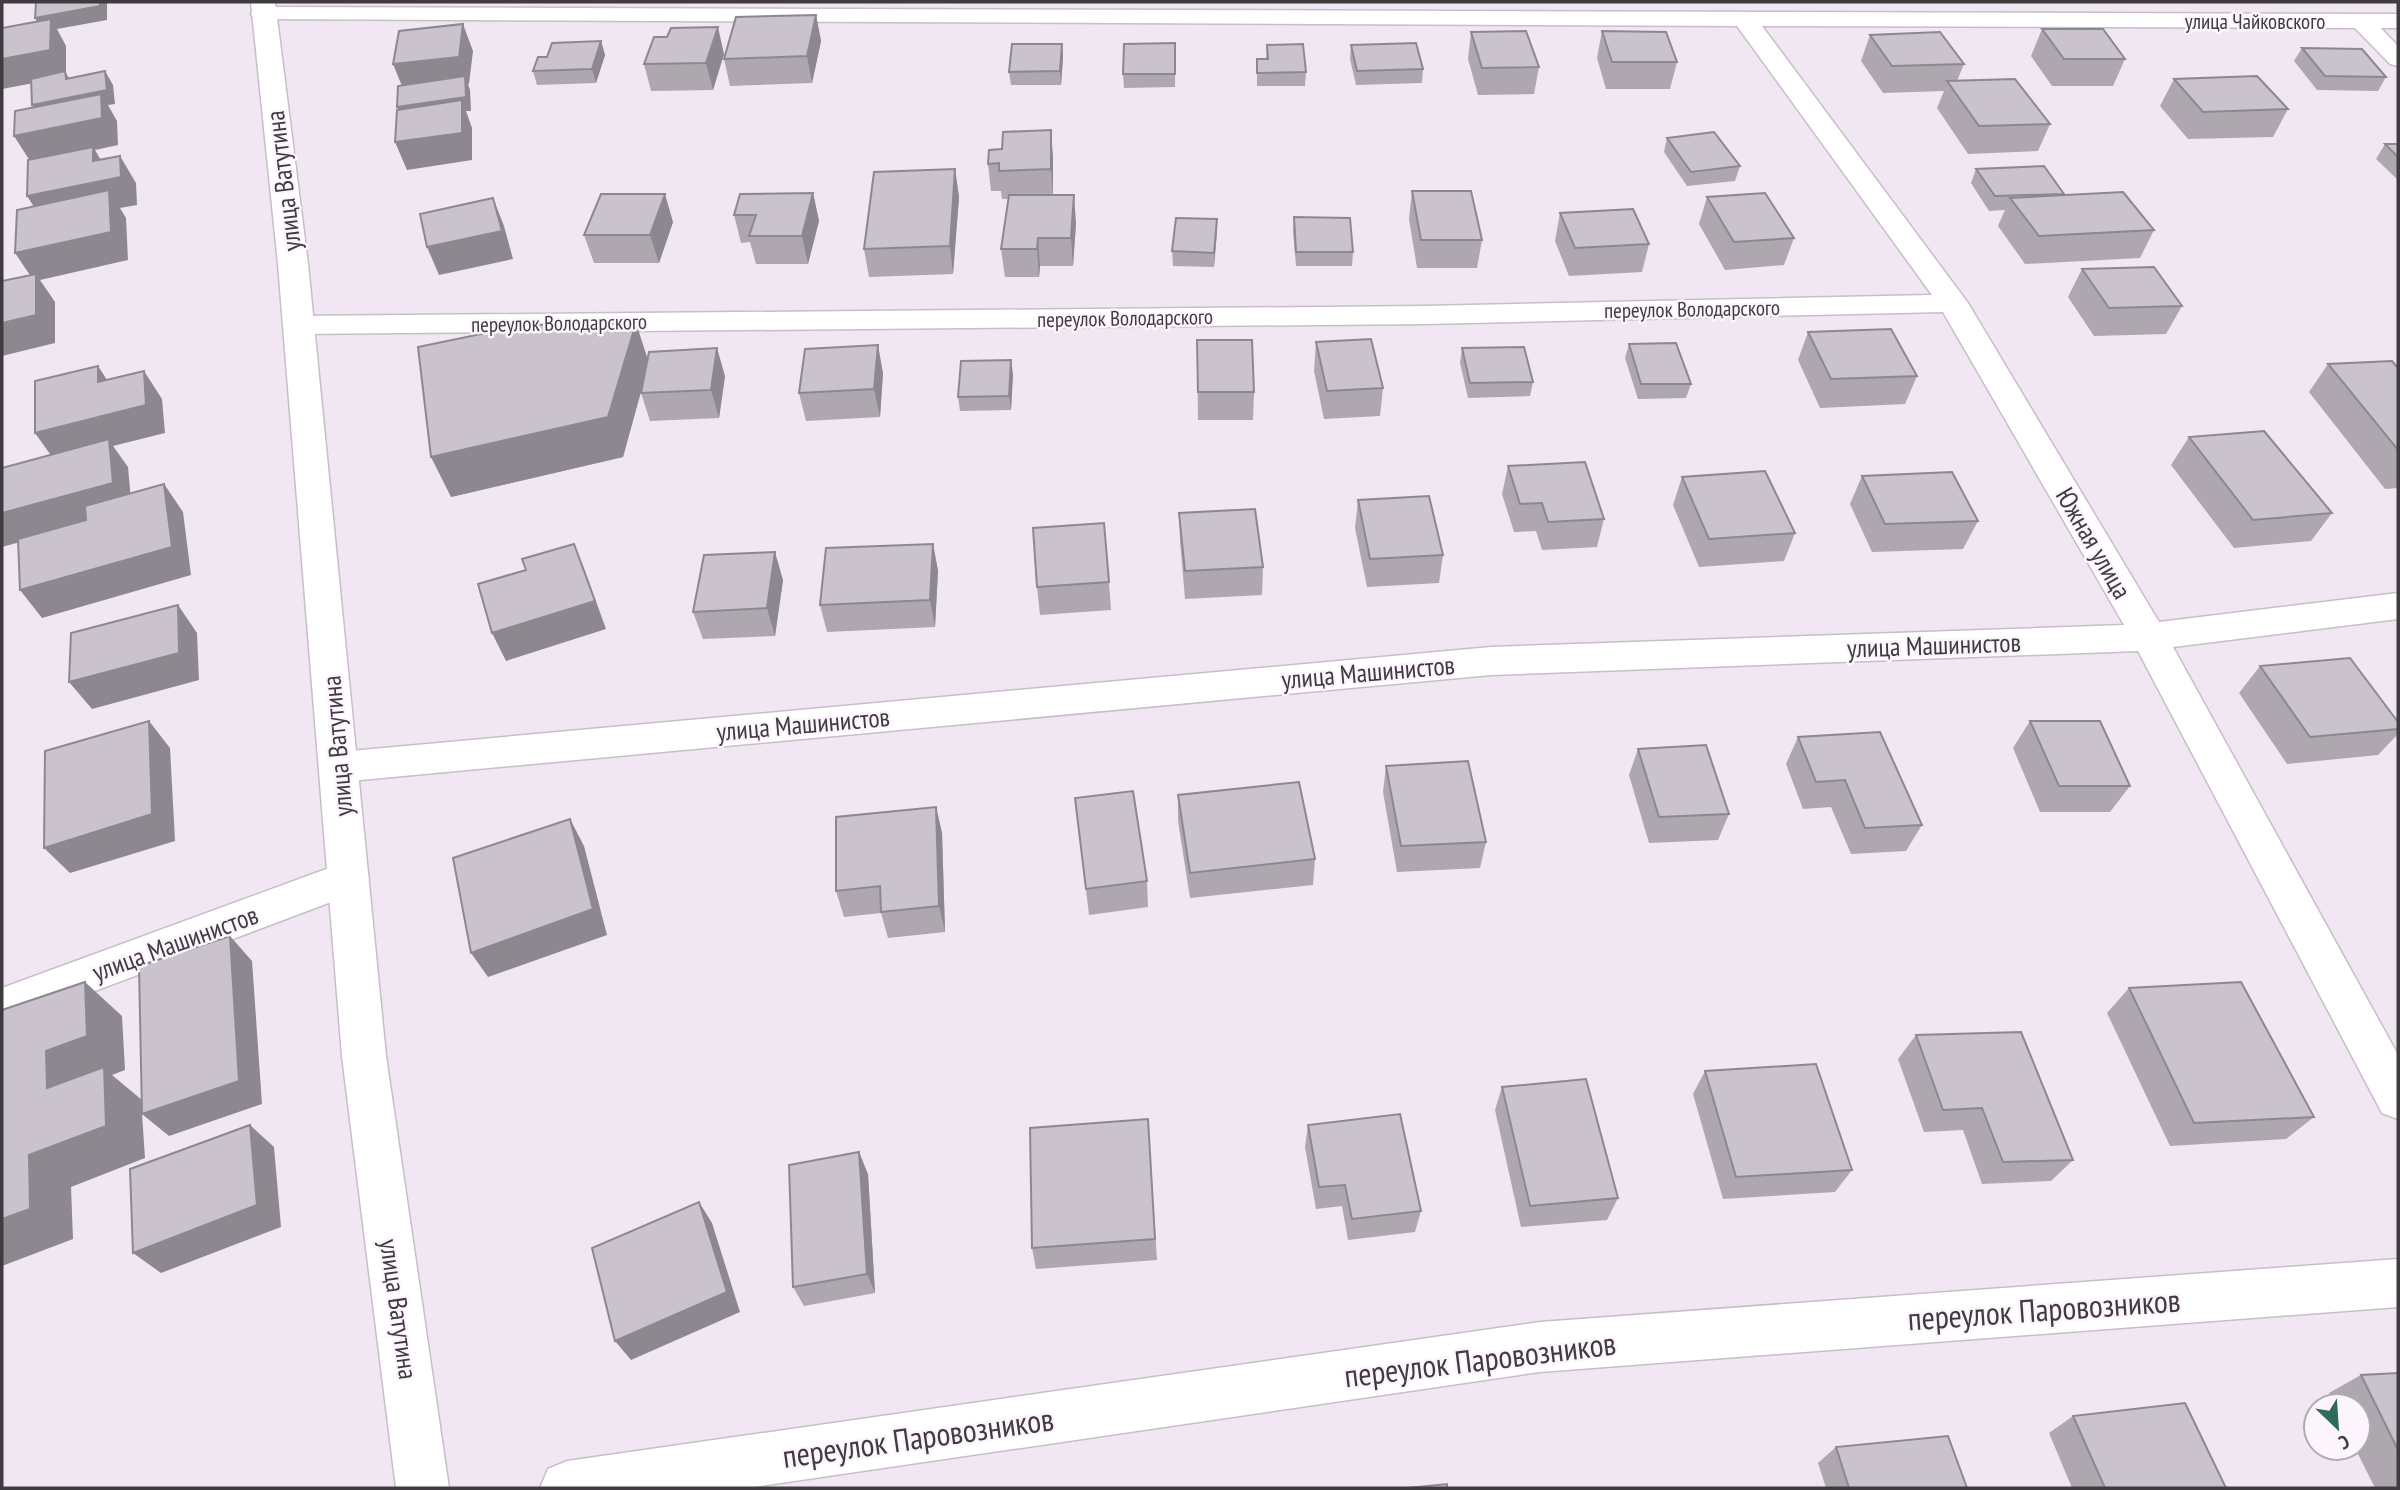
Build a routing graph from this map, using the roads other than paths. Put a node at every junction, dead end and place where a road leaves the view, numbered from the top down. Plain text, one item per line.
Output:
1 (263, 8) edge
2 (1743, 18) junction
3 (2361, 21) junction
4 (2398, 21) edge
5 (2398, 58) edge
6 (1953, 303) junction
7 (298, 325) junction
8 (2398, 606) edge
9 (2150, 638) junction
10 (339, 767) junction
11 (348, 878) junction
12 (2, 1007) edge
13 (2398, 1098) edge
14 (2398, 1283) edge
15 (423, 1488) edge
16 (567, 1488) edge

1 - 2 street, улица Чайковского
1 - 7 street, улица Ватутина
2 - 3 street, улица Чайковского
2 - 6 street, Южная улица
3 - 4 street, улица Чайковского
3 - 5 lane
6 - 7 street, переулок Володарского
6 - 9 street, Южная улица
7 - 10 street, улица Ватутина
8 - 9 street, улица Машинистов
9 - 10 street, улица Машинистов
9 - 13 street, Южная улица
10 - 11 street, улица Ватутина
11 - 12 street, улица Машинистов
11 - 15 street, улица Ватутина
14 - 16 street, переулок Паровозников

